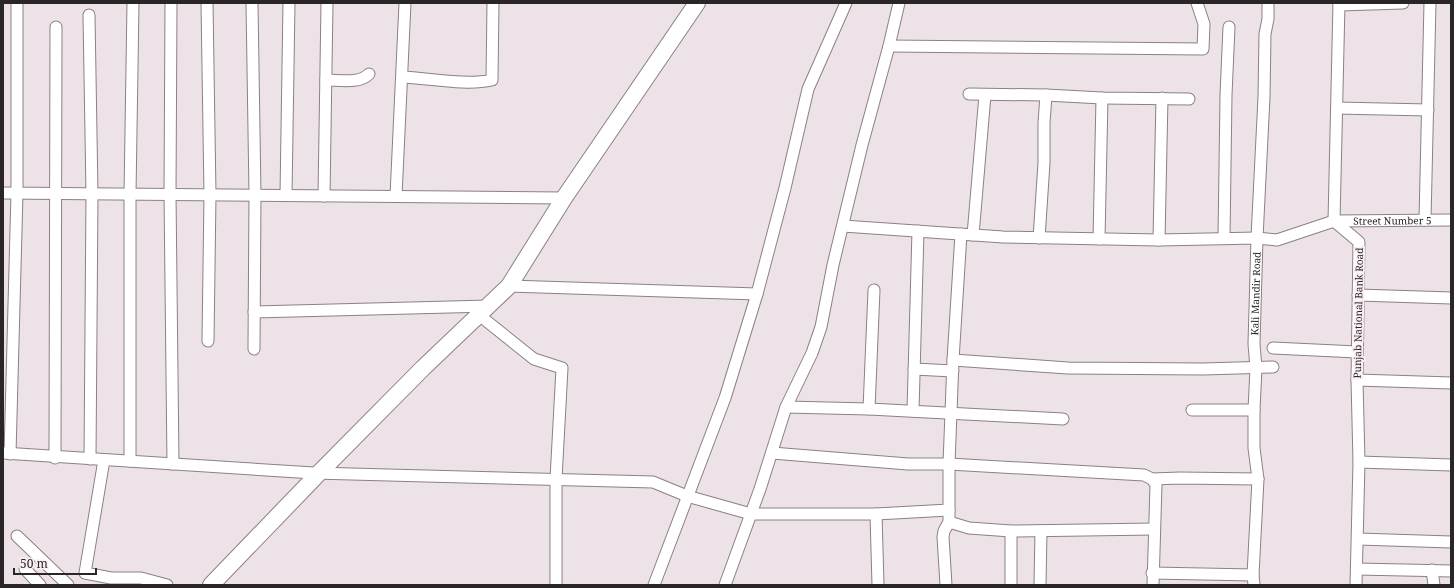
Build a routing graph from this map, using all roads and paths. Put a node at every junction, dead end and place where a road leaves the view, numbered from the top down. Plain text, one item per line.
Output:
1 (17, 3) edge
2 (133, 3) edge
3 (171, 3) edge
4 (207, 3) edge
5 (252, 3) edge
6 (289, 3) edge
7 (327, 3) edge
8 (405, 3) edge
9 (493, 3) edge
10 (697, 3) edge
11 (846, 3) edge
12 (899, 3) edge
13 (1197, 3) edge
14 (1268, 3) edge
15 (1403, 3) edge
16 (1430, 3) edge
17 (1339, 4) edge
18 (89, 15) dead end
19 (56, 27) dead end
20 (1229, 27) dead end
21 (889, 46) junction
22 (369, 74) dead end
23 (402, 77) junction
24 (326, 80) junction
25 (969, 94) dead end
26 (985, 94) junction
27 (1046, 94) junction
28 (1102, 98) junction
29 (1162, 98) junction
30 (1189, 98) dead end
31 (1337, 108) junction
32 (1428, 110) junction
33 (3, 193) edge
34 (17, 193) junction
35 (55, 193) junction
36 (92, 194) junction
37 (130, 194) junction
38 (170, 194) junction
39 (210, 195) junction
40 (255, 195) junction
41 (286, 195) junction
42 (324, 196) junction
43 (396, 196) junction
44 (564, 198) junction
45 (1425, 220) junction
46 (1451, 220) edge
47 (1334, 221) junction
48 (843, 226) junction
49 (918, 231) junction
50 (961, 234) junction
51 (973, 235) junction
52 (1039, 238) junction
53 (1224, 238) junction
54 (1256, 238) junction
55 (1099, 239) junction
56 (1159, 240) junction
57 (509, 286) junction
58 (874, 290) dead end
59 (758, 294) junction
60 (1358, 296) junction
61 (1451, 298) edge
62 (484, 311) junction
63 (254, 312) junction
64 (208, 341) dead end
65 (1273, 348) dead end
66 (254, 349) dead end
67 (1357, 352) junction
68 (953, 366) junction
69 (1273, 367) dead end
70 (1256, 368) junction
71 (914, 369) junction
72 (1357, 380) junction
73 (1451, 383) edge
74 (786, 407) junction
75 (869, 409) junction
76 (1192, 410) dead end
77 (1254, 410) junction
78 (913, 411) junction
79 (951, 414) junction
80 (1063, 419) dead end
81 (772, 453) junction
82 (7, 454) edge
83 (55, 458) junction
84 (90, 459) junction
85 (104, 460) junction
86 (130, 461) junction
87 (1359, 462) junction
88 (173, 464) junction
89 (948, 464) junction
90 (1451, 465) edge
91 (319, 473) junction
92 (1152, 479) junction
93 (556, 480) junction
94 (1258, 480) junction
95 (687, 496) junction
96 (948, 510) junction
97 (751, 514) junction
98 (876, 514) junction
99 (949, 522) junction
100 (1154, 529) junction
101 (1011, 531) junction
102 (1041, 531) junction
103 (17, 536) dead end
104 (1358, 539) junction
105 (1451, 542) edge
106 (25, 569) dead end
107 (1357, 569) junction
108 (1432, 570) junction
109 (1451, 571) edge
110 (1152, 573) junction
111 (1254, 580) edge
112 (40, 585) edge
113 (68, 585) edge
114 (167, 585) edge
115 (211, 585) edge
116 (556, 585) edge
117 (654, 585) edge
118 (725, 585) edge
119 (878, 585) edge
120 (946, 585) edge
121 (1011, 585) edge
122 (1040, 585) edge
123 (1153, 585) edge
124 (1356, 585) edge
125 (1434, 585) edge

1 - 34 street
2 - 37 street
3 - 38 street
4 - 39 street
5 - 40 street
6 - 41 street
7 - 24 street
8 - 23 street
9 - 23 street
10 - 44 street
11 - 59 street
12 - 21 street
13 - 21 street
14 - 54 street, Kali Mandir Road
15 - 17 street
16 - 32 street
17 - 31 street
18 - 36 street
19 - 35 street
20 - 53 street
21 - 48 street
22 - 24 street
23 - 43 street
24 - 42 street
25 - 26 street
26 - 27 street
26 - 51 street
27 - 28 street
27 - 52 street
28 - 29 street
28 - 55 street
29 - 30 street
29 - 56 street
31 - 32 street
31 - 47 street
32 - 45 street
33 - 34 street
34 - 35 street
34 - 82 street
35 - 36 street
35 - 83 street
36 - 37 street
36 - 84 street
37 - 38 street
37 - 86 street
38 - 39 street
38 - 88 street
39 - 40 street
39 - 64 street
40 - 41 street
40 - 63 street
41 - 42 street
42 - 43 street
43 - 44 street
44 - 57 street
45 - 46 street, Street Number 5
45 - 47 street, Street Number 5
47 - 54 street, Street Number 5
47 - 60 street, Punjab National Bank Road
48 - 49 street, Street Number 5
48 - 74 street
49 - 50 street, Street Number 5
49 - 71 street
50 - 51 street, Street Number 5
50 - 68 street
51 - 52 street, Street Number 5
52 - 55 street, Street Number 5
53 - 54 street, Street Number 5
53 - 56 street, Street Number 5
54 - 70 street, Kali Mandir Road
55 - 56 street, Street Number 5
57 - 59 street
57 - 62 street
58 - 75 street
59 - 95 street
60 - 61 street
60 - 67 street, Punjab National Bank Road
62 - 63 street
62 - 91 street
62 - 93 street
63 - 66 street
65 - 67 street
67 - 72 street, Punjab National Bank Road
68 - 70 street
68 - 71 street
68 - 79 street
69 - 70 street
70 - 77 street, Kali Mandir Road
71 - 78 street
72 - 73 street
72 - 87 street, Punjab National Bank Road
74 - 75 street
74 - 81 street
75 - 78 street
76 - 77 street
77 - 94 street, Kali Mandir Road
78 - 79 street
79 - 80 street
79 - 89 street
81 - 89 street
81 - 97 street
82 - 83 street
83 - 84 street
84 - 85 street
85 - 86 street
85 - 114 street
86 - 88 street
87 - 90 street
87 - 104 street, Punjab National Bank Road
88 - 91 street
89 - 92 street
89 - 96 street
91 - 93 street
91 - 115 street
92 - 94 street
92 - 100 street
93 - 95 street
93 - 116 street
94 - 111 street, Kali Mandir Road
95 - 97 street
95 - 117 street
96 - 98 street
96 - 99 street
97 - 98 street
97 - 118 street
98 - 119 street
99 - 101 street
99 - 120 street
100 - 102 street
100 - 110 street
101 - 102 street
101 - 121 street
102 - 122 street
103 - 113 street
104 - 105 street
104 - 107 street, Punjab National Bank Road
106 - 112 street
107 - 108 street
107 - 124 street, Punjab National Bank Road
108 - 109 street
108 - 125 street
110 - 111 street
110 - 123 street

